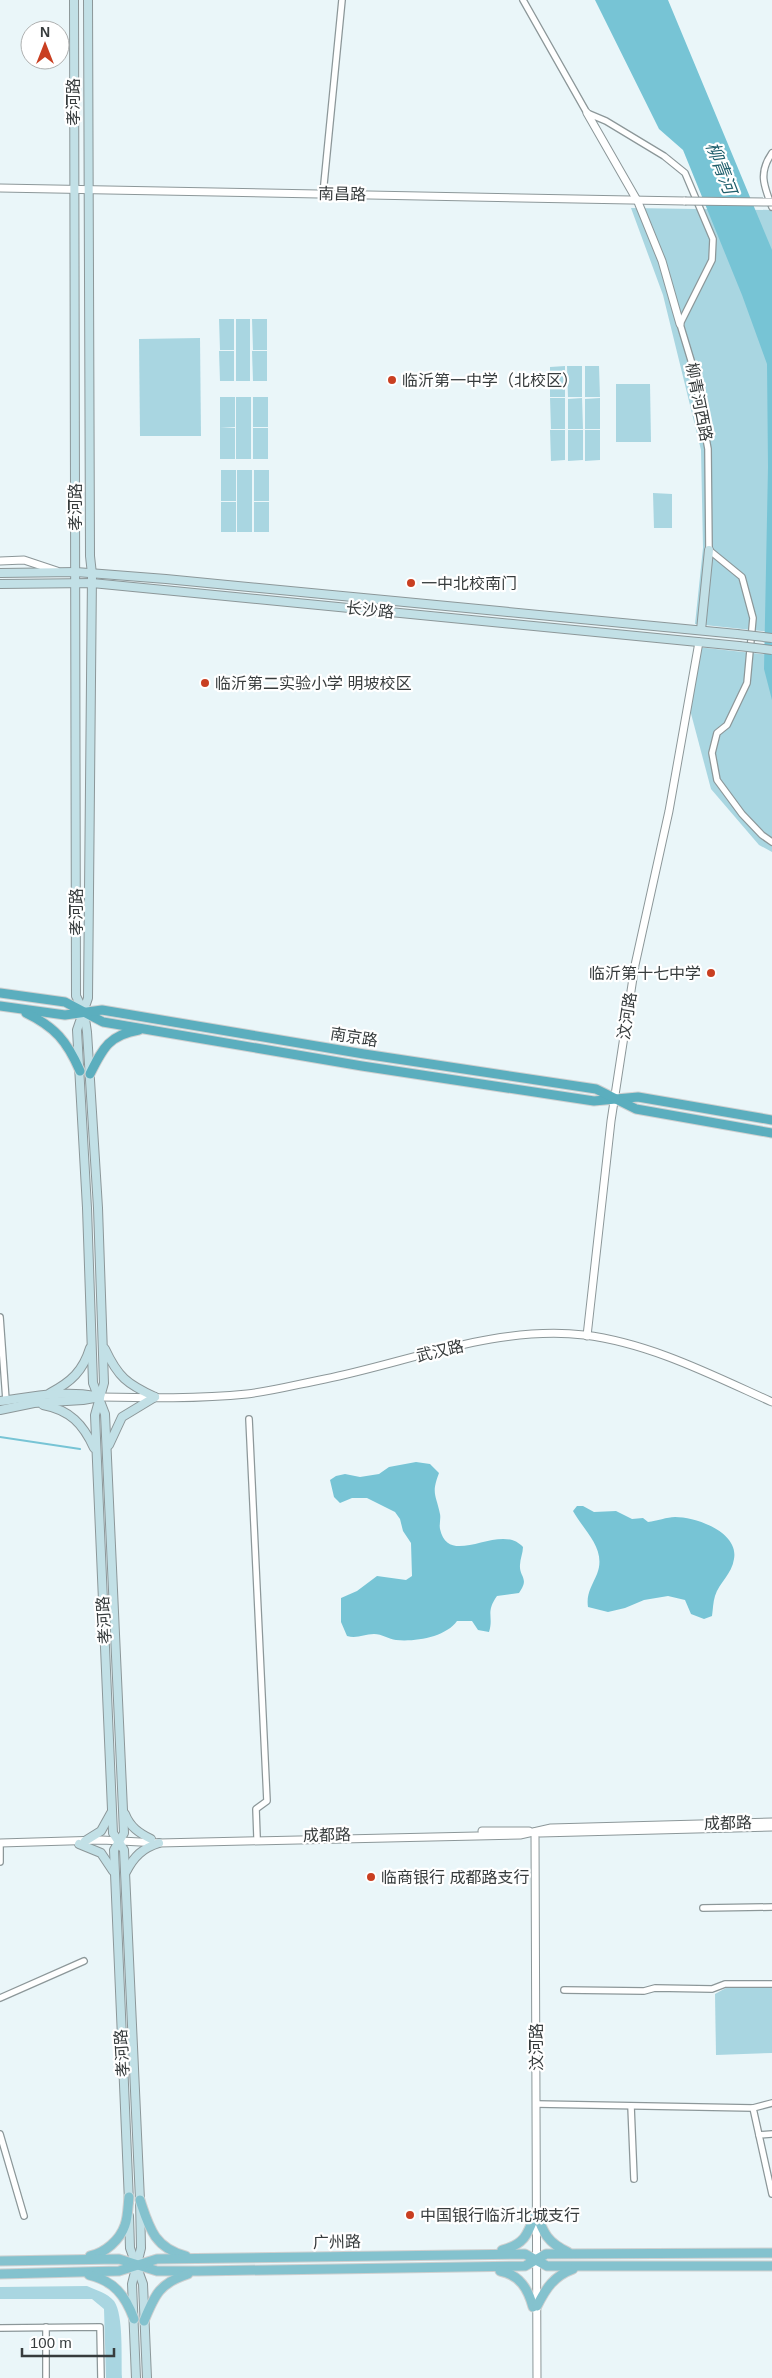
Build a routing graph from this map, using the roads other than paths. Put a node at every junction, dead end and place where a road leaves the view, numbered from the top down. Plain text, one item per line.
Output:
1 (74, 0) edge
2 (88, 0) edge
3 (342, 0) edge
4 (523, 0) edge
5 (587, 112) junction
6 (772, 153) edge
7 (0, 188) edge
8 (73, 189) junction
9 (89, 189) junction
10 (323, 194) junction
11 (638, 202) junction
12 (772, 202) edge
13 (772, 207) edge
14 (680, 324) junction
15 (709, 550) junction
16 (0, 560) edge
17 (60, 572) junction
18 (76, 572) junction
19 (0, 573) edge
20 (92, 574) junction
21 (75, 582) junction
22 (92, 583) junction
23 (0, 584) edge
24 (701, 630) junction
25 (772, 638) edge
26 (699, 642) junction
27 (772, 650) edge
28 (772, 842) edge
29 (0, 993) edge
30 (0, 1006) edge
31 (17, 1008) junction
32 (84, 1012) junction
33 (147, 1029) junction
34 (80, 1071) junction
35 (90, 1074) junction
36 (616, 1100) junction
37 (772, 1120) edge
38 (772, 1133) edge
39 (0, 1317) edge
40 (587, 1336) junction
41 (92, 1341) junction
42 (103, 1344) junction
43 (48, 1394) junction
44 (100, 1397) junction
45 (155, 1397) junction
46 (3, 1401) edge
47 (772, 1402) edge
48 (34, 1403) junction
49 (0, 1410) edge
50 (249, 1419) dead end
51 (107, 1452) junction
52 (96, 1454) junction
53 (112, 1809) junction
54 (123, 1810) junction
55 (772, 1822) edge
56 (772, 1827) edge
57 (535, 1832) junction
58 (257, 1837) junction
59 (151, 1839) junction
60 (119, 1842) junction
61 (82, 1843) junction
62 (159, 1843) junction
63 (0, 1845) edge
64 (0, 1862) edge
65 (114, 1874) junction
66 (125, 1874) junction
67 (772, 1907) edge
68 (703, 1908) dead end
69 (84, 1961) dead end
70 (772, 1984) edge
71 (564, 1990) dead end
72 (0, 1998) edge
73 (772, 2103) edge
74 (537, 2104) junction
75 (630, 2106) junction
76 (753, 2108) junction
77 (0, 2134) edge
78 (772, 2134) edge
79 (759, 2135) junction
80 (634, 2179) dead end
81 (772, 2194) edge
82 (129, 2197) junction
83 (140, 2200) junction
84 (536, 2212) junction
85 (24, 2216) dead end
86 (772, 2253) edge
87 (484, 2254) junction
88 (573, 2254) junction
89 (198, 2258) junction
90 (77, 2260) junction
91 (0, 2261) edge
92 (536, 2261) junction
93 (137, 2265) junction
94 (772, 2266) edge
95 (579, 2267) junction
96 (482, 2268) junction
97 (198, 2271) junction
98 (78, 2272) junction
99 (0, 2274) edge
100 (535, 2307) junction
101 (134, 2319) junction
102 (144, 2321) junction
103 (46, 2327) junction
104 (0, 2328) edge
105 (46, 2378) edge
106 (101, 2378) edge
107 (136, 2378) edge
108 (147, 2378) edge
109 (535, 2378) edge

1 - 8 main road, 孝河路
2 - 9 main road, 孝河路
3 - 10 street
4 - 5 street
5 - 11 street
5 - 14 street
6 - 13 street
7 - 8 street, 南昌路
8 - 9 street, 南昌路
8 - 18 main road, 孝河路
9 - 10 street, 南昌路
9 - 20 main road, 孝河路
10 - 11 street, 南昌路
11 - 12 street, 南昌路, bridge
11 - 14 street
14 - 15 street, 柳青河西路
15 - 24 main road
15 - 28 street
16 - 17 street
17 - 18 main road, 长沙路
17 - 19 main road, 长沙路
18 - 20 main road, 长沙路
18 - 21 main road, 孝河路
20 - 22 main road, 孝河路
20 - 24 main road, 长沙路
21 - 22 main road, 长沙路
21 - 23 main road, 长沙路
21 - 32 main road, 孝河路
22 - 26 main road, 长沙路
22 - 32 main road, 孝河路
24 - 25 main road, 长沙路, bridge
26 - 27 main road, 长沙路, bridge
26 - 36 street, 汶河路
29 - 32 highway, 南京路
30 - 31 highway, 南京路
31 - 32 highway, 南京路
31 - 34 highway
32 - 33 highway, 南京路
32 - 34 main road, 孝河路
32 - 35 main road, 孝河路
32 - 36 highway, 南京路
33 - 35 highway
33 - 36 highway, 南京路
34 - 41 main road, 孝河路
35 - 42 main road, 孝河路
36 - 37 highway, 南京路
36 - 38 highway, 南京路
36 - 40 street, 汶河路
39 - 46 street
40 - 45 street, 武汉路
40 - 47 street, 武汉路
41 - 43 main road
41 - 44 main road, 孝河路
42 - 44 main road, 孝河路
42 - 45 main road
43 - 44 main road, 武汉路
43 - 46 main road, 武汉路
44 - 45 street, 武汉路
44 - 48 main road, 武汉路
44 - 51 main road, 孝河路
44 - 52 main road, 孝河路
45 - 51 main road
48 - 49 main road, 武汉路
48 - 52 main road
50 - 58 street
51 - 54 main road, 孝河路
52 - 53 main road, 孝河路
53 - 60 main road, 孝河路
53 - 61 main road
54 - 59 main road
54 - 60 main road, 孝河路
55 - 57 street, 成都路
56 - 57 street, 成都路
57 - 58 street, 成都路
57 - 62 street, 成都路
57 - 74 street, 汶河路
58 - 59 street, 成都路
59 - 60 street, 成都路
60 - 61 street, 成都路
60 - 62 street, 成都路
60 - 65 main road, 孝河路
60 - 66 main road, 孝河路
61 - 63 street, 成都路
61 - 65 main road
62 - 66 main road
63 - 64 street
65 - 82 main road, 孝河路
66 - 83 main road, 孝河路
67 - 68 street
69 - 72 street
70 - 71 street
73 - 76 street
74 - 75 street
74 - 84 street, 汶河路
75 - 76 street
75 - 80 street
76 - 79 street
77 - 85 street
78 - 79 street
79 - 81 street
82 - 90 main road
82 - 93 main road, 孝河路
83 - 89 main road
83 - 93 main road, 孝河路
84 - 87 main road
84 - 88 main road
84 - 92 street, 汶河路
86 - 88 main road, 广州路
87 - 89 main road, 广州路
87 - 92 main road, 广州路
88 - 92 main road, 广州路
89 - 93 main road, 广州路
90 - 91 main road, 广州路
90 - 93 main road, 广州路
92 - 95 main road, 广州路
92 - 96 main road, 广州路
92 - 100 street, 汶河路
93 - 97 main road, 广州路
93 - 98 main road, 广州路
93 - 101 main road, 孝河路
93 - 102 main road, 孝河路
94 - 95 main road, 广州路
95 - 100 main road
96 - 97 main road, 广州路
96 - 100 main road
97 - 102 main road
98 - 99 main road, 广州路
98 - 101 main road
100 - 109 street, 汶河路
101 - 107 main road, 孝河路
102 - 108 main road, 孝河路
103 - 104 street
103 - 105 street
103 - 106 street

